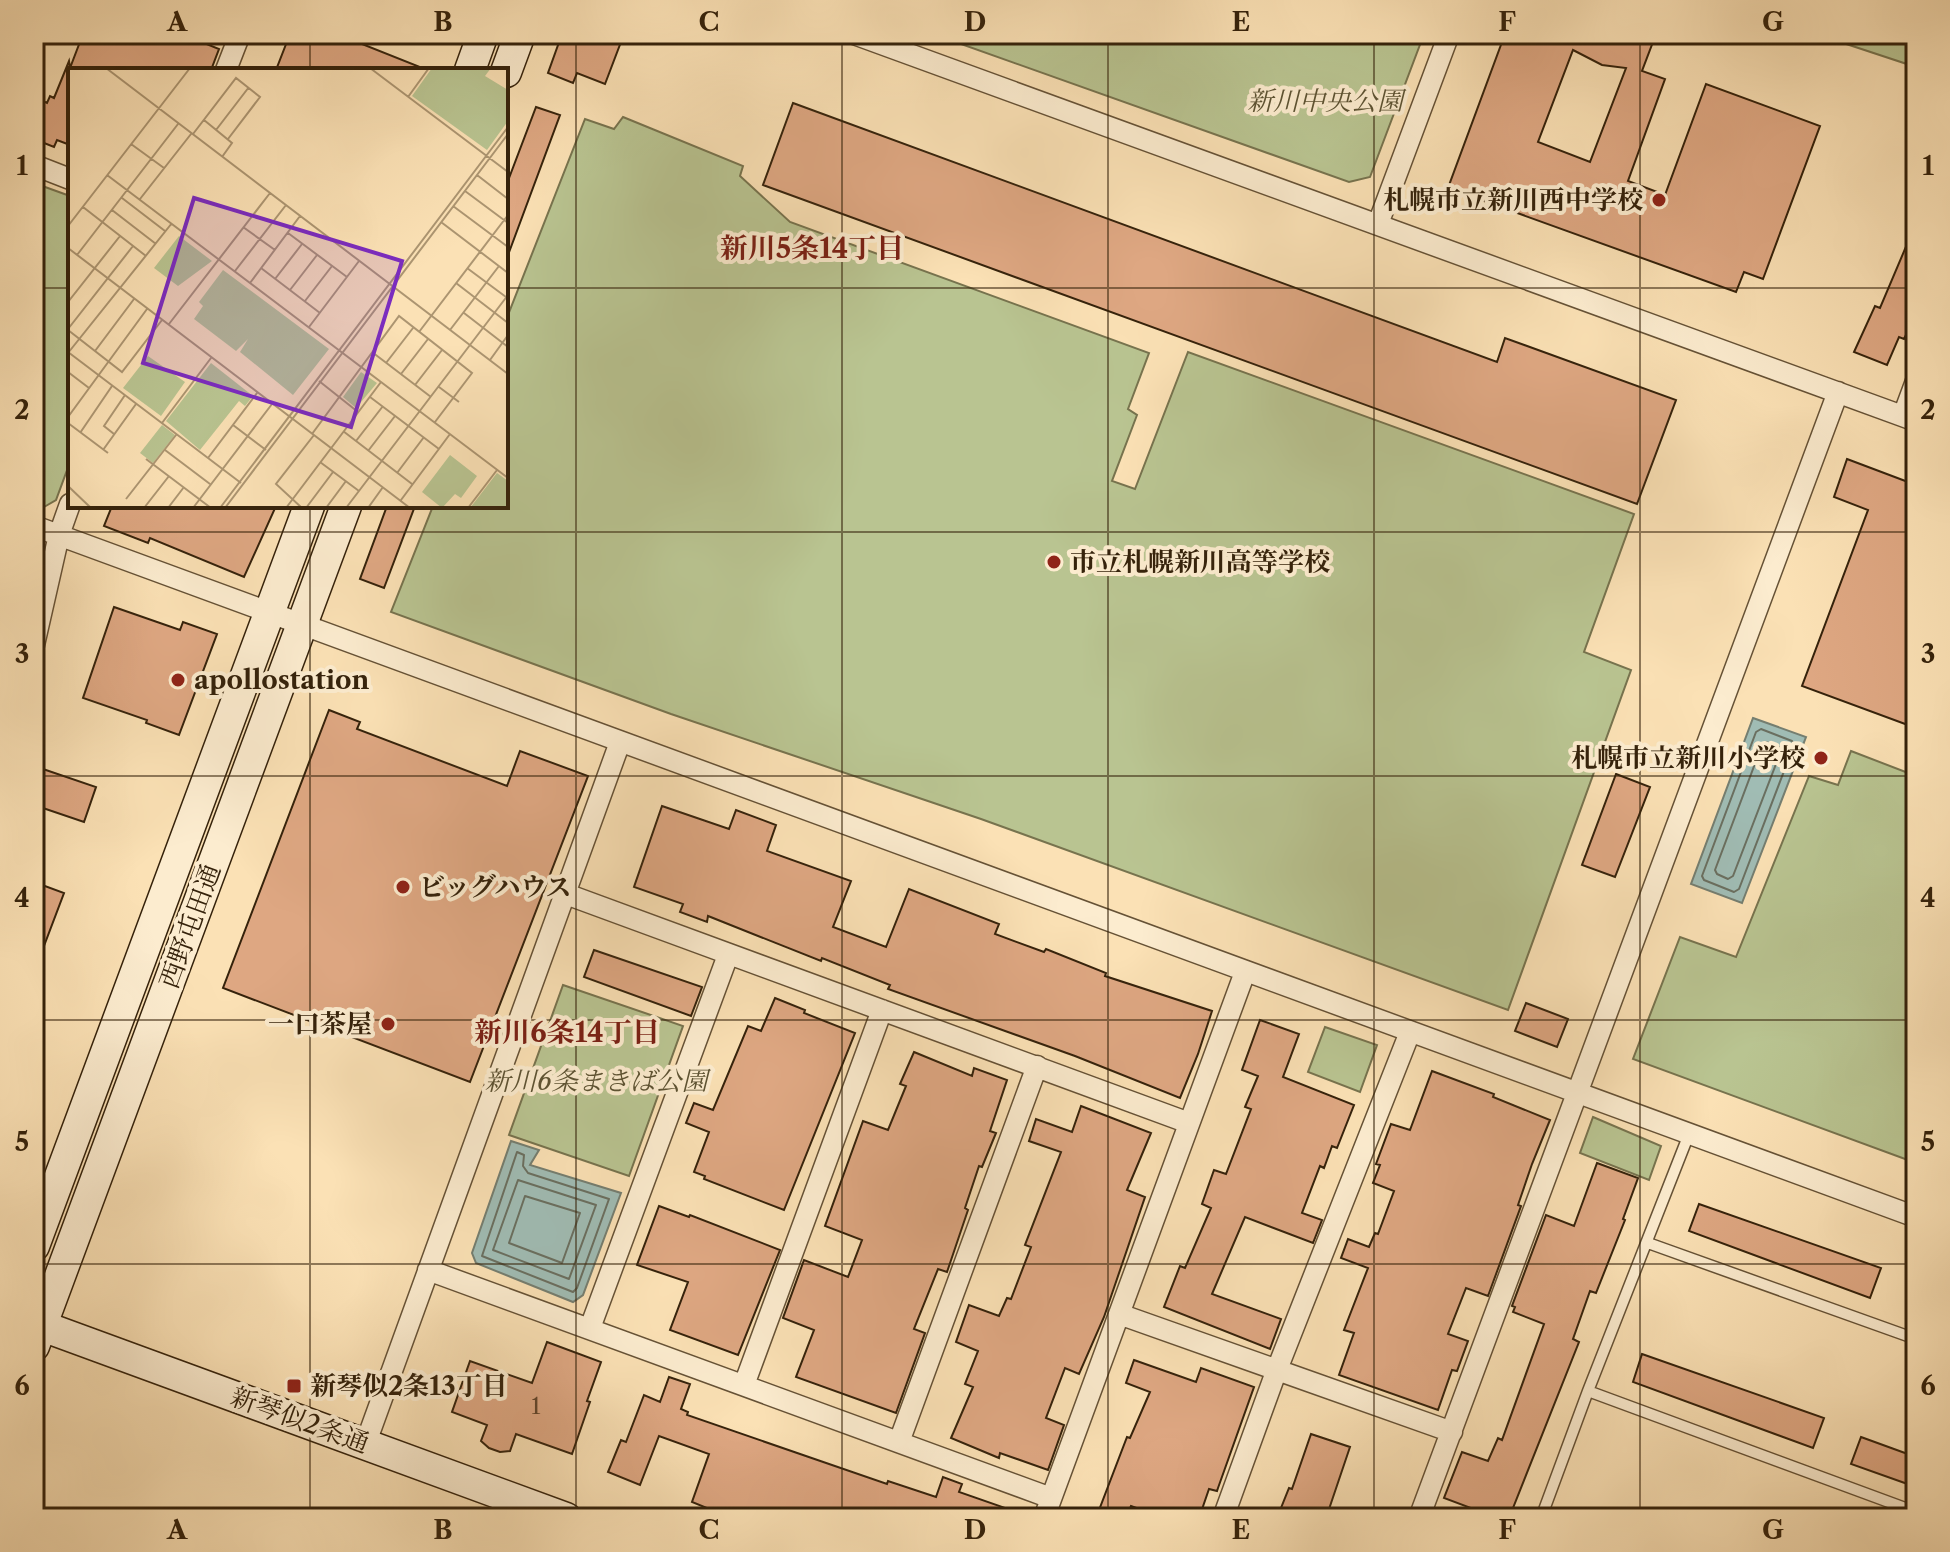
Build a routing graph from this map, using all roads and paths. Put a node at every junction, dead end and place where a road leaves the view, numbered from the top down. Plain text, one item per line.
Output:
1 (240, 34) edge
2 (483, 34) edge
3 (520, 34) edge
4 (854, 34) edge
5 (1449, 34) edge
6 (896, 41) edge
7 (227, 68) edge
8 (471, 68) edge
9 (507, 68) edge
10 (34, 165) edge
11 (68, 178) edge
12 (1378, 224) junction
13 (1916, 381) edge
14 (1838, 392) junction
15 (1909, 418) edge
16 (69, 508) edge
17 (308, 508) edge
18 (345, 508) edge
19 (34, 526) edge
20 (59, 535) junction
21 (269, 613) junction
22 (302, 626) junction
23 (34, 645) edge
24 (620, 742) junction
25 (566, 894) junction
26 (728, 955) junction
27 (1245, 972) junction
28 (882, 1010) junction
29 (1410, 1032) junction
30 (1037, 1066) junction
31 (1575, 1093) junction
32 (1189, 1123) junction
33 (1689, 1134) junction
34 (1916, 1217) edge
35 (1648, 1243) junction
36 (34, 1246) edge
37 (428, 1270) junction
38 (1119, 1314) junction
39 (590, 1328) junction
40 (37, 1331) edge
41 (1916, 1339) edge
42 (1276, 1372) junction
43 (744, 1385) junction
44 (1588, 1391) junction
45 (1452, 1432) junction
46 (899, 1442) junction
47 (365, 1445) junction
48 (1051, 1498) junction
49 (1916, 1512) edge
50 (566, 1518) edge
51 (1044, 1518) edge
52 (1223, 1518) edge
53 (1419, 1518) edge
54 (1541, 1518) edge

1 - 7 street
2 - 8 street
3 - 9 street
4 - 6 street
5 - 12 street
6 - 12 street
10 - 11 street
12 - 14 street
13 - 15 street
14 - 15 street
14 - 31 street
16 - 20 street
17 - 21 street, 西野屯田通
18 - 22 street, 西野屯田通
19 - 20 street
20 - 21 street
20 - 23 street
21 - 22 street
21 - 36 street, 西野屯田通
22 - 24 street
22 - 40 street, 西野屯田通
24 - 25 street
24 - 27 street
25 - 26 street
25 - 37 street
26 - 28 street
26 - 39 street
27 - 29 street
27 - 32 street
28 - 30 street
28 - 43 street
29 - 31 street
29 - 42 street
30 - 32 street
30 - 46 street
31 - 33 street
31 - 45 street
32 - 38 street
33 - 34 street
33 - 35 lane
35 - 41 lane
35 - 44 lane
37 - 39 street
37 - 47 street
38 - 42 street
38 - 48 street
39 - 43 street
40 - 47 street, 新琴似2条通
42 - 45 street
42 - 52 street
43 - 46 street
44 - 49 lane
44 - 54 lane
45 - 53 street
46 - 48 street
47 - 50 street, 新琴似2条通
48 - 51 street

